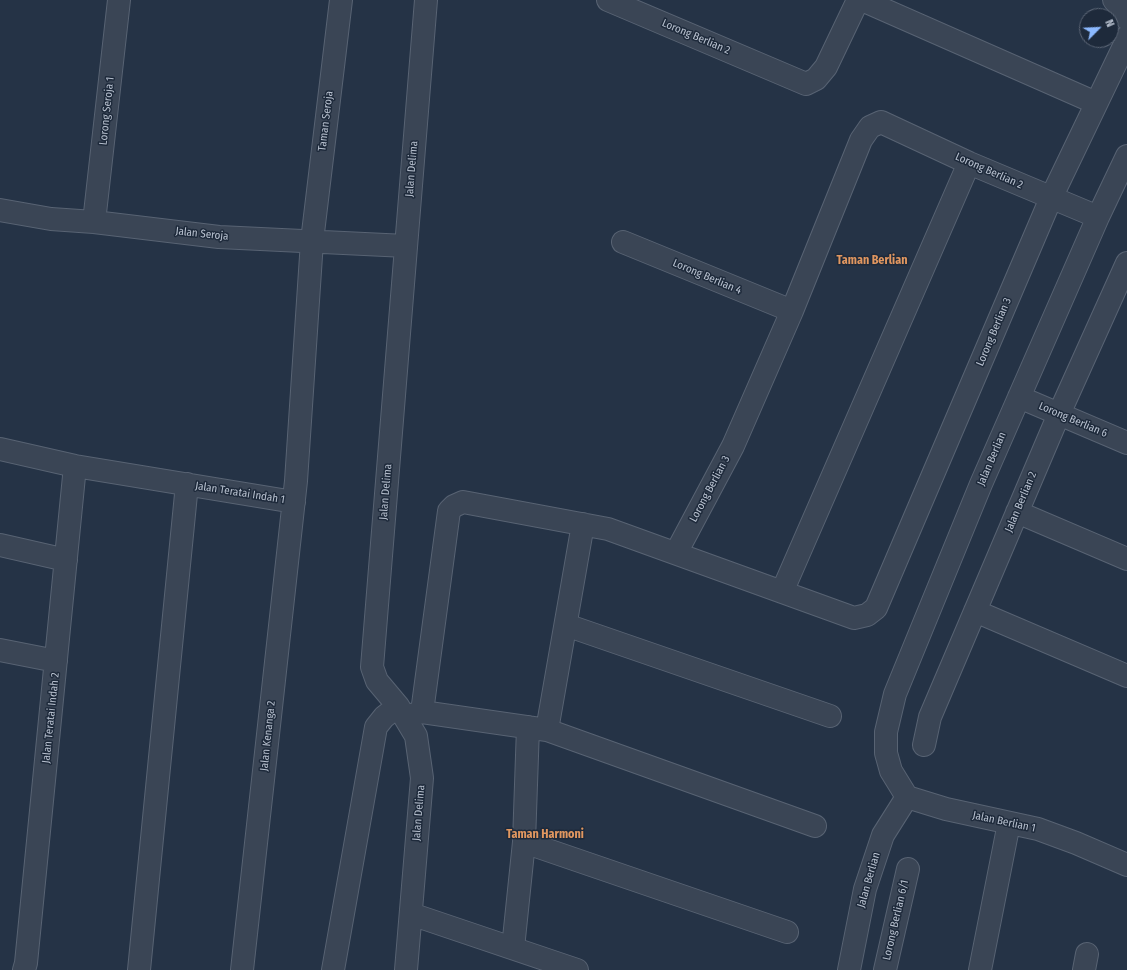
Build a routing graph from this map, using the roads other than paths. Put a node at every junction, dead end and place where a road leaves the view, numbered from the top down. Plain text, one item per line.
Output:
1 (119, 0) edge
2 (341, 0) edge
3 (426, 0) edge
4 (608, 0) edge
5 (858, 0) edge
6 (862, 0) edge
7 (1114, 0) edge
8 (1127, 19) edge
9 (1127, 37) edge
10 (1096, 104) junction
11 (881, 122) joint
12 (1127, 156) edge
13 (970, 163) junction
14 (1051, 198) junction
15 (0, 210) edge
16 (1098, 217) junction
17 (94, 222) junction
18 (312, 241) junction
19 (623, 242) dead end
20 (406, 246) junction
21 (1127, 263) edge
22 (792, 311) junction
23 (1019, 397) junction
24 (1059, 414) junction
25 (1127, 444) edge
26 (0, 448) edge
27 (75, 466) junction
28 (187, 484) junction
29 (294, 502) junction
30 (1017, 512) junction
31 (583, 524) junction
32 (0, 545) edge
33 (676, 553) junction
34 (1127, 559) edge
35 (66, 560) junction
36 (782, 592) junction
37 (975, 611) junction
38 (566, 625) junction
39 (0, 650) edge
40 (56, 661) junction
41 (1127, 676) edge
42 (409, 712) junction
43 (830, 716) dead end
44 (538, 728) junction
45 (924, 745) dead end
46 (907, 797) junction
47 (1009, 823) junction
48 (815, 826) dead end
49 (524, 842) junction
50 (1127, 865) edge
51 (908, 869) dead end
52 (411, 914) junction
53 (787, 932) dead end
54 (513, 948) junction
55 (24, 970) edge
56 (139, 970) edge
57 (242, 970) edge
58 (333, 970) edge
59 (406, 970) edge
60 (576, 970) edge
61 (849, 970) edge
62 (885, 970) edge
63 (980, 970) edge

1 - 17 street, Lorong Seroja 1
2 - 18 street, Taman Seroja
3 - 20 street, Jalan Delima
4 - 5 street, Lorong Berlian 2
6 - 10 street
7 - 8 street
9 - 10 street, Lorong Berlian 3
10 - 14 street, Lorong Berlian 3
11 - 13 street, Lorong Berlian 2
11 - 22 street, Lorong Berlian 3
12 - 16 street, Jalan Berlian
13 - 14 street, Lorong Berlian 2
13 - 36 street
14 - 16 street, Lorong Berlian 2
14 - 36 street, Lorong Berlian 3
15 - 17 street, Jalan Seroja
16 - 23 street, Jalan Berlian
17 - 18 street, Jalan Seroja
18 - 20 street, Jalan Seroja
18 - 29 street, Jalan Teratai Indah 1
19 - 22 street, Lorong Berlian 4
20 - 42 street, Jalan Delima
21 - 24 street, Jalan Berlian 2
22 - 33 street, Lorong Berlian 3
23 - 24 street, Lorong Berlian 6
23 - 46 street, Jalan Berlian
24 - 25 street, Lorong Berlian 6
24 - 30 street, Jalan Berlian 2
26 - 27 street, Jalan Teratai Indah 1
27 - 28 street, Jalan Teratai Indah 1
27 - 35 street, Jalan Teratai Indah 2
28 - 29 street, Jalan Teratai Indah 1
28 - 56 street
29 - 57 street, Jalan Kenanga 2
30 - 34 street
30 - 37 street, Jalan Berlian 2
31 - 33 street
31 - 38 street
31 - 42 street
32 - 35 street
33 - 36 street
35 - 40 street, Jalan Teratai Indah 2
37 - 41 street
37 - 45 street, Jalan Berlian 2
38 - 43 street
38 - 44 street
39 - 40 street
40 - 55 street, Jalan Teratai Indah 2
42 - 44 street
42 - 52 street, Jalan Delima
42 - 58 street
44 - 48 street
44 - 49 street
46 - 47 street, Jalan Berlian 1
46 - 61 street, Jalan Berlian
47 - 50 street, Jalan Berlian 1
47 - 63 street
49 - 53 street
49 - 54 street
51 - 62 street, Lorong Berlian 6/1
52 - 54 street
52 - 59 street, Jalan Delima
54 - 60 street

